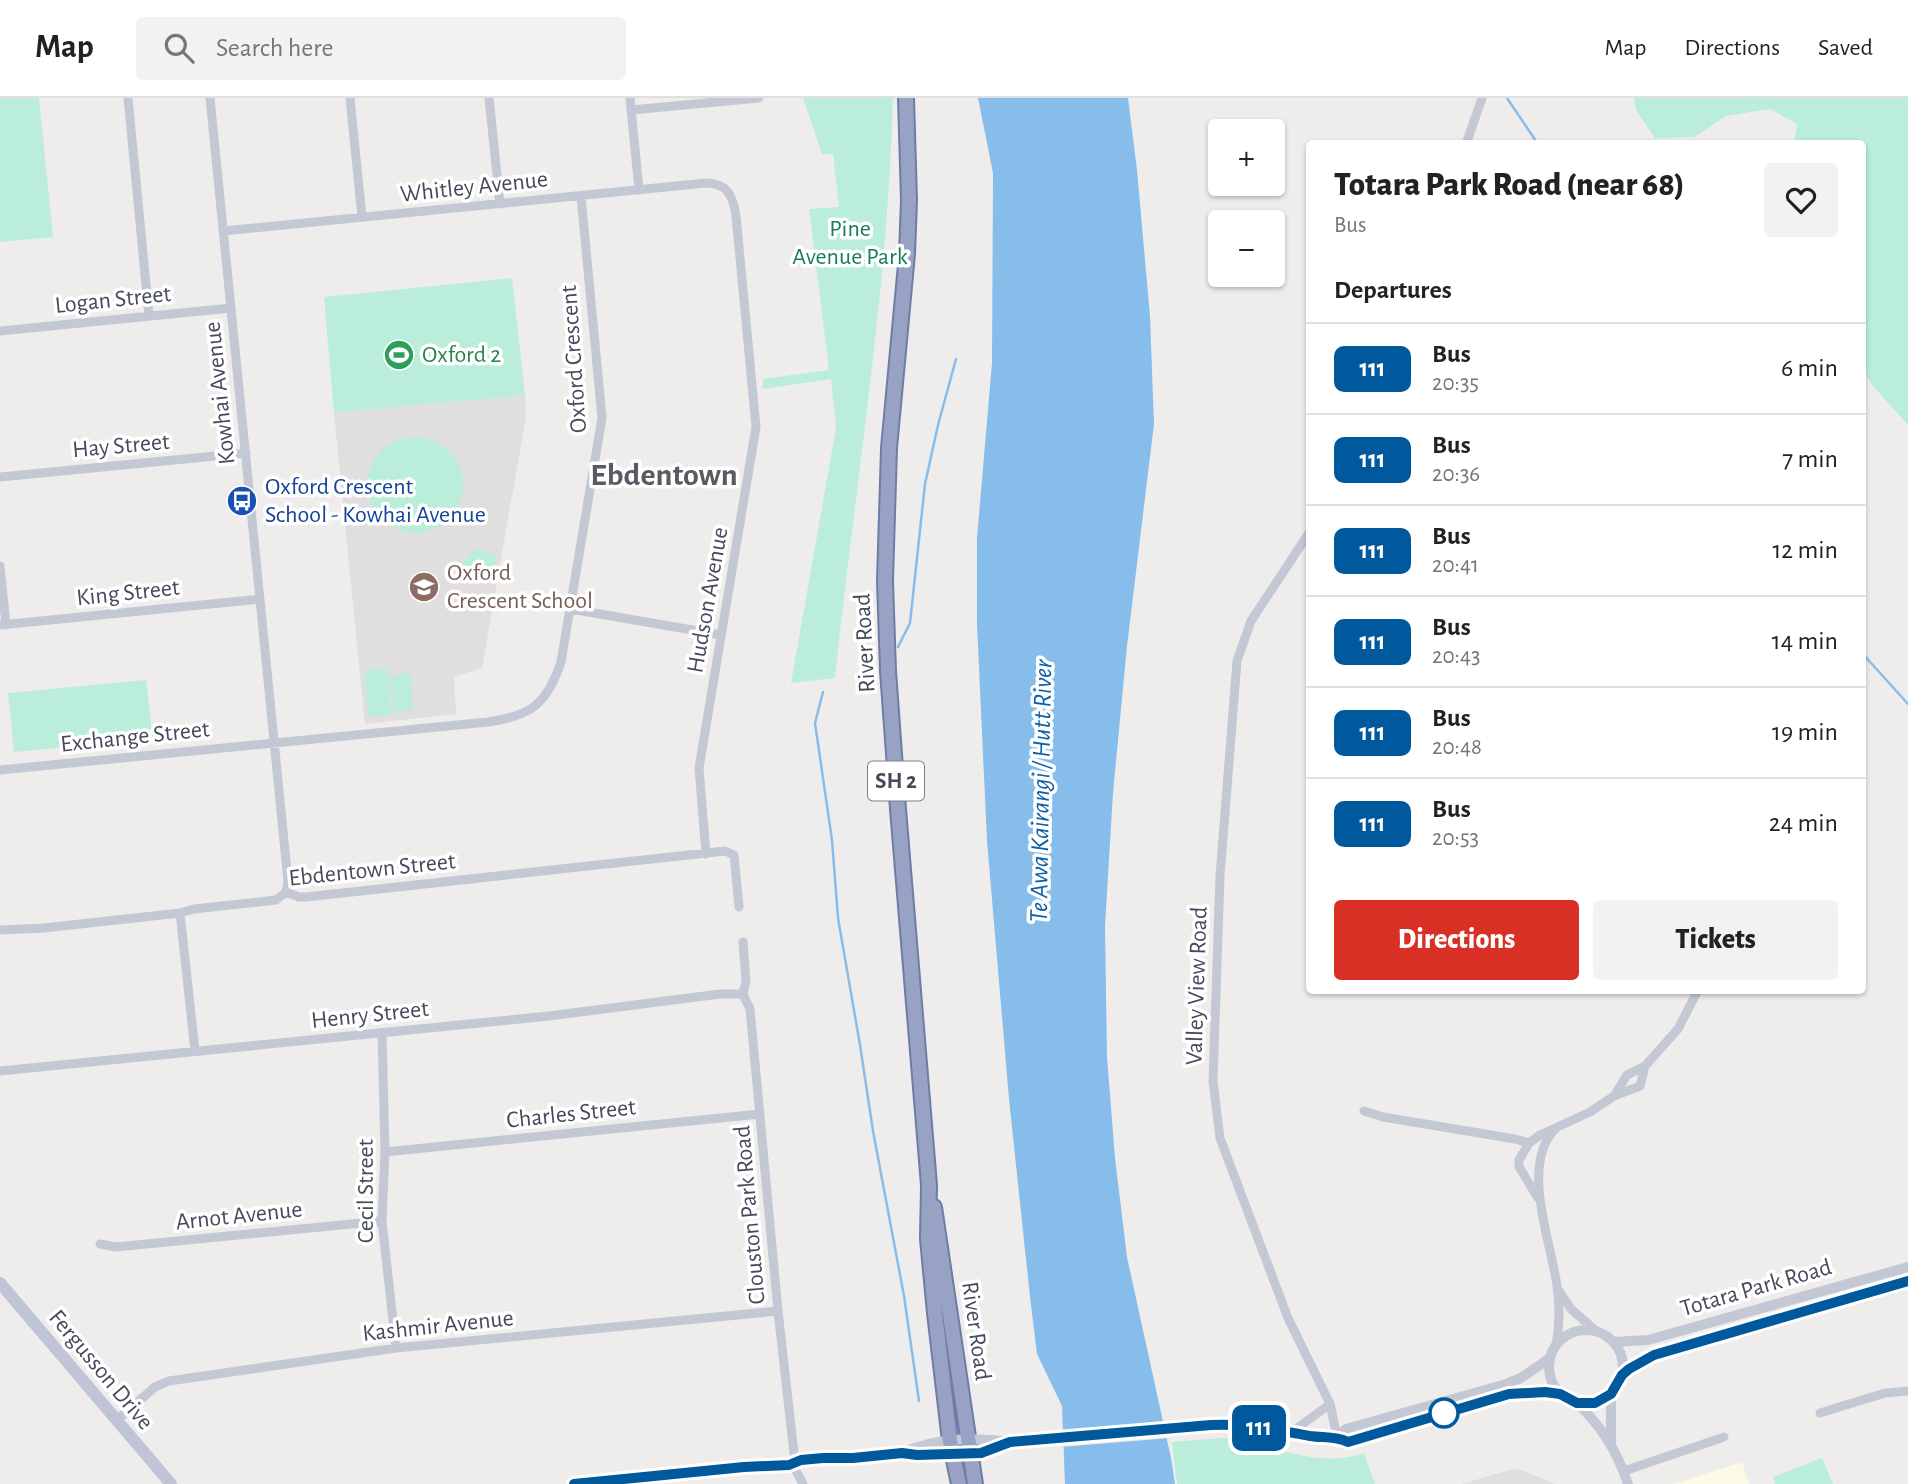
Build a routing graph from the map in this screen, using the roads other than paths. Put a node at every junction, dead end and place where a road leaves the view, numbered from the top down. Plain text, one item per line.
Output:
1 (128, 98) edge
2 (210, 98) edge
3 (350, 98) edge
4 (489, 98) edge
5 (630, 98) edge
6 (759, 98) edge
7 (906, 98) edge
8 (1482, 98) edge
9 (631, 110) junction
10 (1467, 140) edge
11 (727, 189) joint
12 (639, 190) junction
13 (580, 196) junction
14 (500, 204) junction
15 (362, 217) junction
16 (223, 231) junction
17 (230, 309) junction
18 (149, 316) junction
19 (0, 331) edge
20 (246, 453) junction
21 (0, 477) edge
22 (1306, 538) edge
23 (0, 566) edge
24 (260, 600) junction
25 (570, 609) junction
26 (3, 625) edge
27 (721, 635) junction
28 (274, 742) junction
29 (0, 770) edge
30 (706, 854) junction
31 (286, 892) junction
32 (739, 906) dead end
33 (180, 913) junction
34 (0, 930) edge
35 (743, 942) dead end
36 (743, 994) junction
37 (1696, 994) edge
38 (382, 1033) junction
39 (195, 1051) junction
40 (1645, 1066) junction
41 (0, 1070) edge
42 (1614, 1096) junction
43 (1364, 1111) dead end
44 (760, 1114) junction
45 (1555, 1129) junction
46 (1529, 1143) junction
47 (385, 1152) junction
48 (929, 1185) junction
49 (1538, 1198) junction
50 (382, 1221) junction
51 (100, 1244) dead end
52 (1908, 1267) edge
53 (1908, 1280) edge
54 (0, 1283) edge
55 (1557, 1286) junction
56 (778, 1311) junction
57 (1596, 1331) junction
58 (1613, 1342) junction
59 (1556, 1345) junction
60 (396, 1348) junction
61 (1550, 1358) junction
62 (1622, 1375) junction
63 (1908, 1391) edge
64 (1560, 1394) junction
65 (1611, 1394) junction
66 (1577, 1403) junction
67 (1330, 1404) junction
68 (1820, 1413) dead end
69 (117, 1420) junction
70 (1292, 1432) junction
71 (1337, 1437) junction
72 (1724, 1437) dead end
73 (1611, 1443) junction
74 (969, 1446) junction
75 (952, 1448) junction
76 (795, 1462) junction
77 (1624, 1471) junction
78 (668, 1480) edge
79 (171, 1484) edge
80 (574, 1484) edge
81 (803, 1484) edge
82 (959, 1484) edge
83 (975, 1484) edge
84 (1628, 1484) edge

1 - 18 street
2 - 16 street, Kowhai Avenue
3 - 15 street
4 - 14 street
5 - 9 street
6 - 9 street
7 - 48 highway, River Road / SH 2
8 - 10 street
9 - 12 street
11 - 12 street, Whitley Avenue
11 - 27 street, Hudson Avenue
12 - 13 street, Whitley Avenue
13 - 14 street, Whitley Avenue
13 - 25 street, Oxford Crescent
14 - 15 street, Whitley Avenue
15 - 16 street, Whitley Avenue
16 - 17 street, Kowhai Avenue
17 - 18 street, Logan Street
17 - 20 street, Kowhai Avenue
18 - 19 street, Logan Street
20 - 21 street, Hay Street
20 - 24 street, Kowhai Avenue
22 - 67 street, Valley View Road
23 - 26 street
24 - 26 street, King Street
24 - 28 street, Kowhai Avenue
25 - 27 street
25 - 28 street, Oxford Crescent
27 - 30 street, Hudson Avenue
28 - 29 street, Exchange Street
28 - 31 street, Kowhai Avenue
30 - 31 street, Ebdentown Street
30 - 32 street, Ebdentown Street
31 - 33 street, Ebdentown Street
33 - 34 street, Ebdentown Street
33 - 39 street
35 - 36 street, Clouston Park Road
36 - 38 street, Henry Street
36 - 44 street, Clouston Park Road
37 - 40 street
38 - 39 street, Henry Street
38 - 47 street, Cecil Street
39 - 41 street, Henry Street
40 - 42 street
40 - 42 street
42 - 45 street
43 - 46 street
44 - 47 street, Charles Street
44 - 56 street, Clouston Park Road
45 - 46 street
45 - 49 street
46 - 49 street
47 - 50 street, Cecil Street
48 - 74 highway, River Road / SH 2
48 - 75 highway, River Road / SH 2
49 - 55 street
50 - 51 street, Arnot Avenue
50 - 60 street, Cecil Street
52 - 58 street, Totara Park Road
53 - 62 street, Totara Park Road
54 - 69 main road, Fergusson Drive
55 - 57 street
55 - 59 street
56 - 60 street, Kashmir Avenue
56 - 76 street, Clouston Park Road
57 - 58 street
57 - 59 street
58 - 62 street
59 - 61 street
60 - 69 street, Kashmir Avenue
61 - 64 street
61 - 71 street
62 - 65 street
63 - 68 street
64 - 66 street
64 - 71 street
65 - 66 street
65 - 73 street
66 - 73 street
67 - 70 street
67 - 71 street, Valley View Road
69 - 79 main road, Fergusson Drive
70 - 71 street
70 - 74 street
72 - 77 street
73 - 77 street
74 - 75 street
74 - 83 highway, River Road / SH 2
75 - 76 street
75 - 82 highway, River Road / SH 2
76 - 78 street
76 - 81 street, Clouston Park Road
77 - 84 street
78 - 80 street

